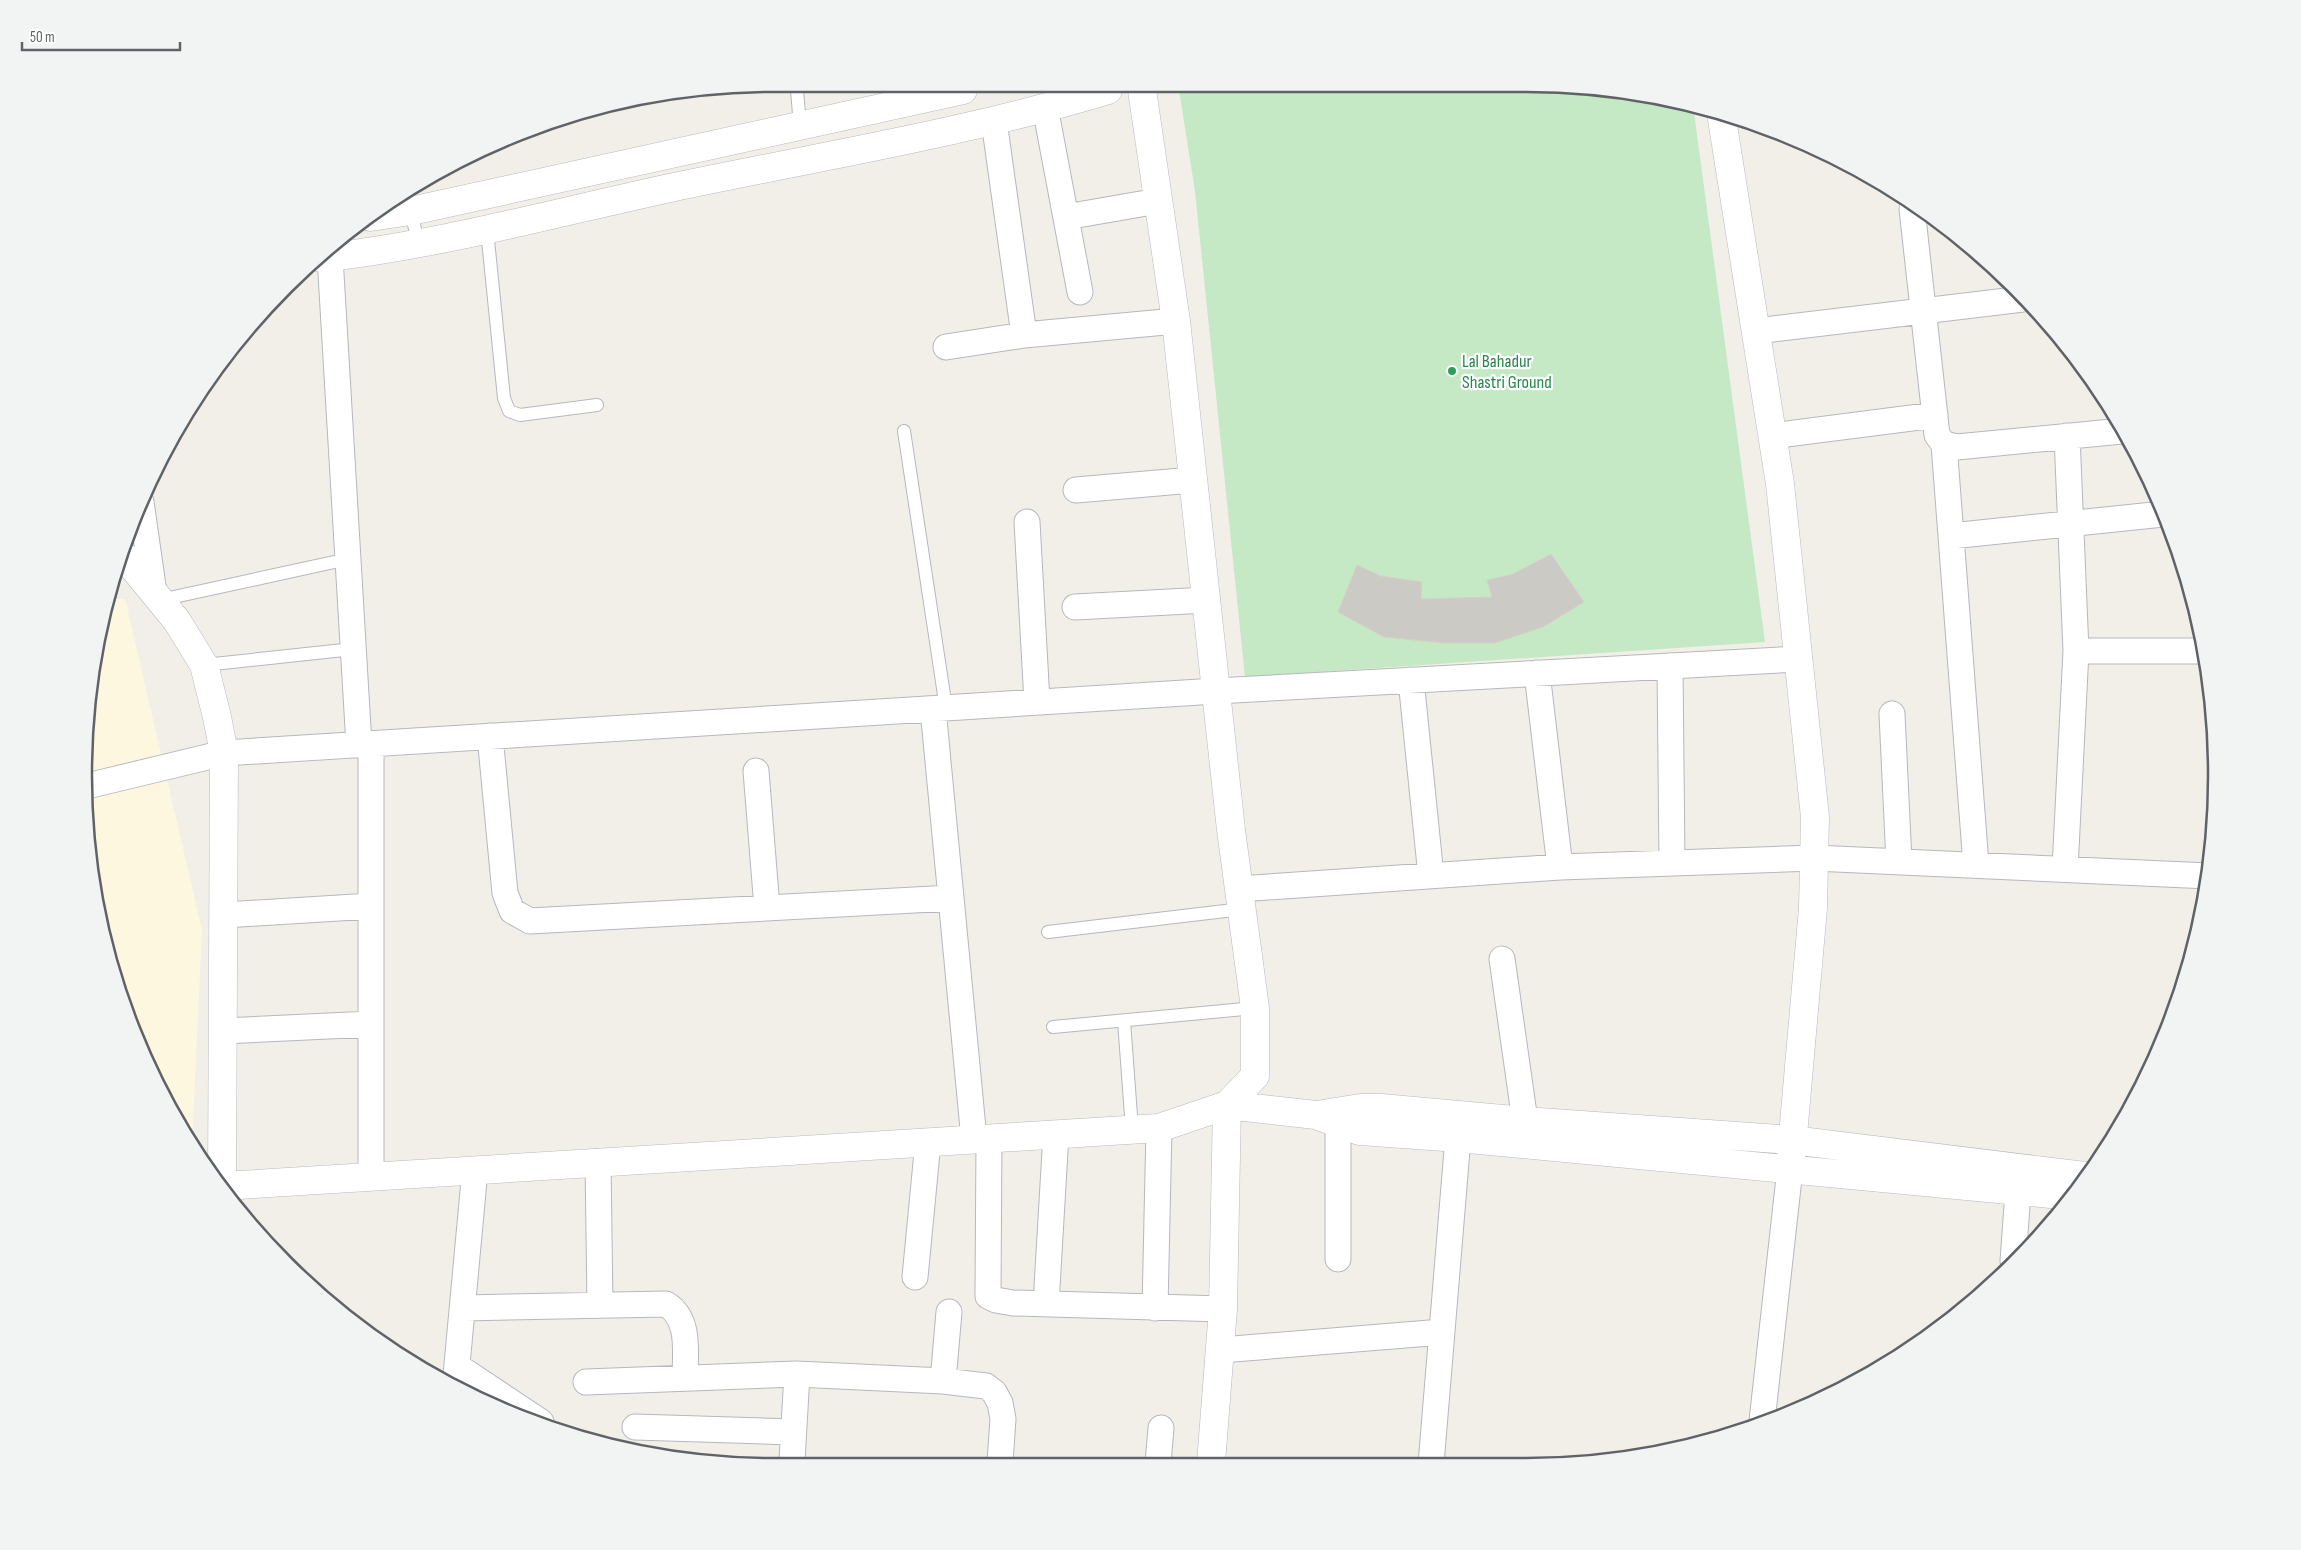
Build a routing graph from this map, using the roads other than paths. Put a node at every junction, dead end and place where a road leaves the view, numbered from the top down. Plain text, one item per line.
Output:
1 (797, 92) edge
2 (954, 92) edge
3 (1095, 92) edge
4 (1142, 92) edge
5 (1045, 107) junction
6 (994, 121) junction
7 (1722, 122) edge
8 (800, 126) junction
9 (1158, 201) junction
10 (409, 202) edge
11 (1913, 213) edge
12 (1066, 217) junction
13 (487, 230) junction
14 (418, 243) junction
15 (333, 256) edge
16 (325, 262) edge
17 (1080, 292) dead end
18 (2016, 300) edge
19 (1924, 311) junction
20 (1176, 321) junction
21 (1756, 331) junction
22 (1024, 335) junction
23 (946, 347) dead end
24 (597, 405) dead end
25 (1935, 415) junction
26 (904, 432) dead end
27 (2115, 432) edge
28 (1772, 436) junction
29 (2066, 436) junction
30 (1944, 444) junction
31 (1193, 480) junction
32 (1076, 490) dead end
33 (2157, 515) edge
34 (143, 516) edge
35 (1027, 522) dead end
36 (2069, 524) junction
37 (1951, 536) junction
38 (348, 559) junction
39 (128, 561) edge
40 (157, 596) junction
41 (1206, 600) junction
42 (1075, 607) dead end
43 (353, 649) junction
44 (2076, 651) junction
45 (2197, 651) edge
46 (1798, 659) junction
47 (204, 665) junction
48 (1670, 666) junction
49 (1537, 673) junction
50 (1411, 680) junction
51 (1216, 691) junction
52 (1037, 702) junction
53 (939, 708) junction
54 (1892, 714) dead end
55 (490, 736) junction
56 (365, 744) junction
57 (224, 753) junction
58 (756, 771) dead end
59 (92, 785) edge
60 (1814, 858) junction
61 (1899, 862) junction
62 (1672, 863) junction
63 (1976, 865) junction
64 (1560, 867) junction
65 (2064, 869) junction
66 (1431, 876) junction
67 (2201, 876) edge
68 (951, 898) junction
69 (1240, 899) junction
70 (371, 906) junction
71 (767, 908) junction
72 (224, 915) junction
73 (1048, 932) dead end
74 (1502, 959) dead end
75 (1255, 1008) junction
76 (1124, 1021) junction
77 (371, 1024) junction
78 (1053, 1027) dead end
79 (223, 1031) junction
80 (1227, 1105) junction
81 (1331, 1116) junction
82 (1525, 1121) junction
83 (1159, 1128) junction
84 (1132, 1129) junction
85 (1056, 1134) junction
86 (1458, 1138) junction
87 (982, 1139) junction
88 (1792, 1140) junction
89 (928, 1142) junction
90 (598, 1162) junction
91 (1790, 1169) junction
92 (475, 1170) junction
93 (222, 1173) edge
94 (2078, 1175) edge
95 (371, 1176) junction
96 (230, 1185) edge
97 (2018, 1192) junction
98 (2063, 1195) edge
99 (2014, 1253) edge
100 (1338, 1260) dead end
101 (915, 1277) dead end
102 (1046, 1304) junction
103 (600, 1305) junction
104 (462, 1308) junction
105 (1155, 1308) junction
106 (1223, 1310) junction
107 (949, 1312) dead end
108 (1442, 1332) junction
109 (1221, 1350) junction
110 (796, 1374) junction
111 (456, 1376) edge
112 (685, 1378) junction
113 (943, 1381) junction
114 (586, 1382) dead end
115 (493, 1396) edge
116 (1763, 1415) edge
117 (635, 1427) dead end
118 (1161, 1428) dead end
119 (794, 1432) junction
120 (792, 1458) edge
121 (1000, 1458) edge
122 (1158, 1458) edge
123 (1210, 1458) edge
124 (1432, 1458) edge

1 - 8 lane
2 - 8 street
3 - 5 street
4 - 9 street
5 - 6 street
5 - 12 street
6 - 13 street
6 - 22 street
7 - 21 street
8 - 10 street
9 - 12 street
9 - 20 street
10 - 14 lane
11 - 19 street
12 - 17 street
13 - 14 street
13 - 24 lane
14 - 15 street
16 - 38 street
18 - 19 street
19 - 21 street
19 - 25 street
20 - 22 street
20 - 31 street
21 - 28 street
22 - 23 street
25 - 28 street
25 - 30 street
26 - 53 lane
27 - 29 street
28 - 46 street
29 - 30 street
29 - 36 street
30 - 37 street
31 - 32 street
31 - 41 street
33 - 36 street
34 - 40 street
35 - 52 street
36 - 37 street
36 - 44 street
37 - 63 street
38 - 40 lane
38 - 43 street
39 - 40 street
40 - 47 street
41 - 42 street
41 - 51 street
43 - 47 lane
43 - 56 street
44 - 45 street
44 - 65 street
46 - 48 street
46 - 60 street
47 - 57 street
48 - 49 street
48 - 62 street
49 - 50 street
49 - 64 street
50 - 51 street
50 - 66 street
51 - 52 street
51 - 69 street
52 - 53 street
53 - 55 street
53 - 68 street
54 - 61 street
55 - 56 street
55 - 71 street
56 - 57 street
56 - 70 street
57 - 59 street
57 - 72 street
58 - 71 street
60 - 61 street
60 - 62 street
60 - 88 street
61 - 63 street
62 - 64 street
63 - 65 street
64 - 66 street
65 - 67 street
66 - 69 street
68 - 71 street
68 - 87 street
69 - 73 lane
69 - 75 street
70 - 72 street
70 - 77 street
72 - 79 street
74 - 82 street
75 - 76 lane
75 - 80 street
76 - 78 lane
76 - 84 lane
77 - 79 street
77 - 95 street
79 - 93 street
80 - 81 street
80 - 83 street
80 - 106 street
81 - 82 street
81 - 86 street
81 - 100 street
82 - 88 street
83 - 84 street
83 - 105 street
84 - 85 street
85 - 87 street
85 - 102 street
86 - 91 street
86 - 108 street
87 - 89 street
87 - 102 street
88 - 91 street
88 - 94 street
89 - 90 street
89 - 101 street
90 - 92 street
90 - 103 street
91 - 97 street
91 - 116 street
92 - 95 street
92 - 104 street
95 - 96 street
97 - 98 street
97 - 99 street
102 - 105 street
103 - 104 street
103 - 112 street
104 - 111 street
105 - 106 street
106 - 109 street
107 - 113 street
108 - 109 street
108 - 124 street
109 - 123 street
110 - 112 street
110 - 113 street
110 - 119 street
111 - 115 street
112 - 114 street
113 - 121 street
117 - 119 street
118 - 122 street
119 - 120 street

